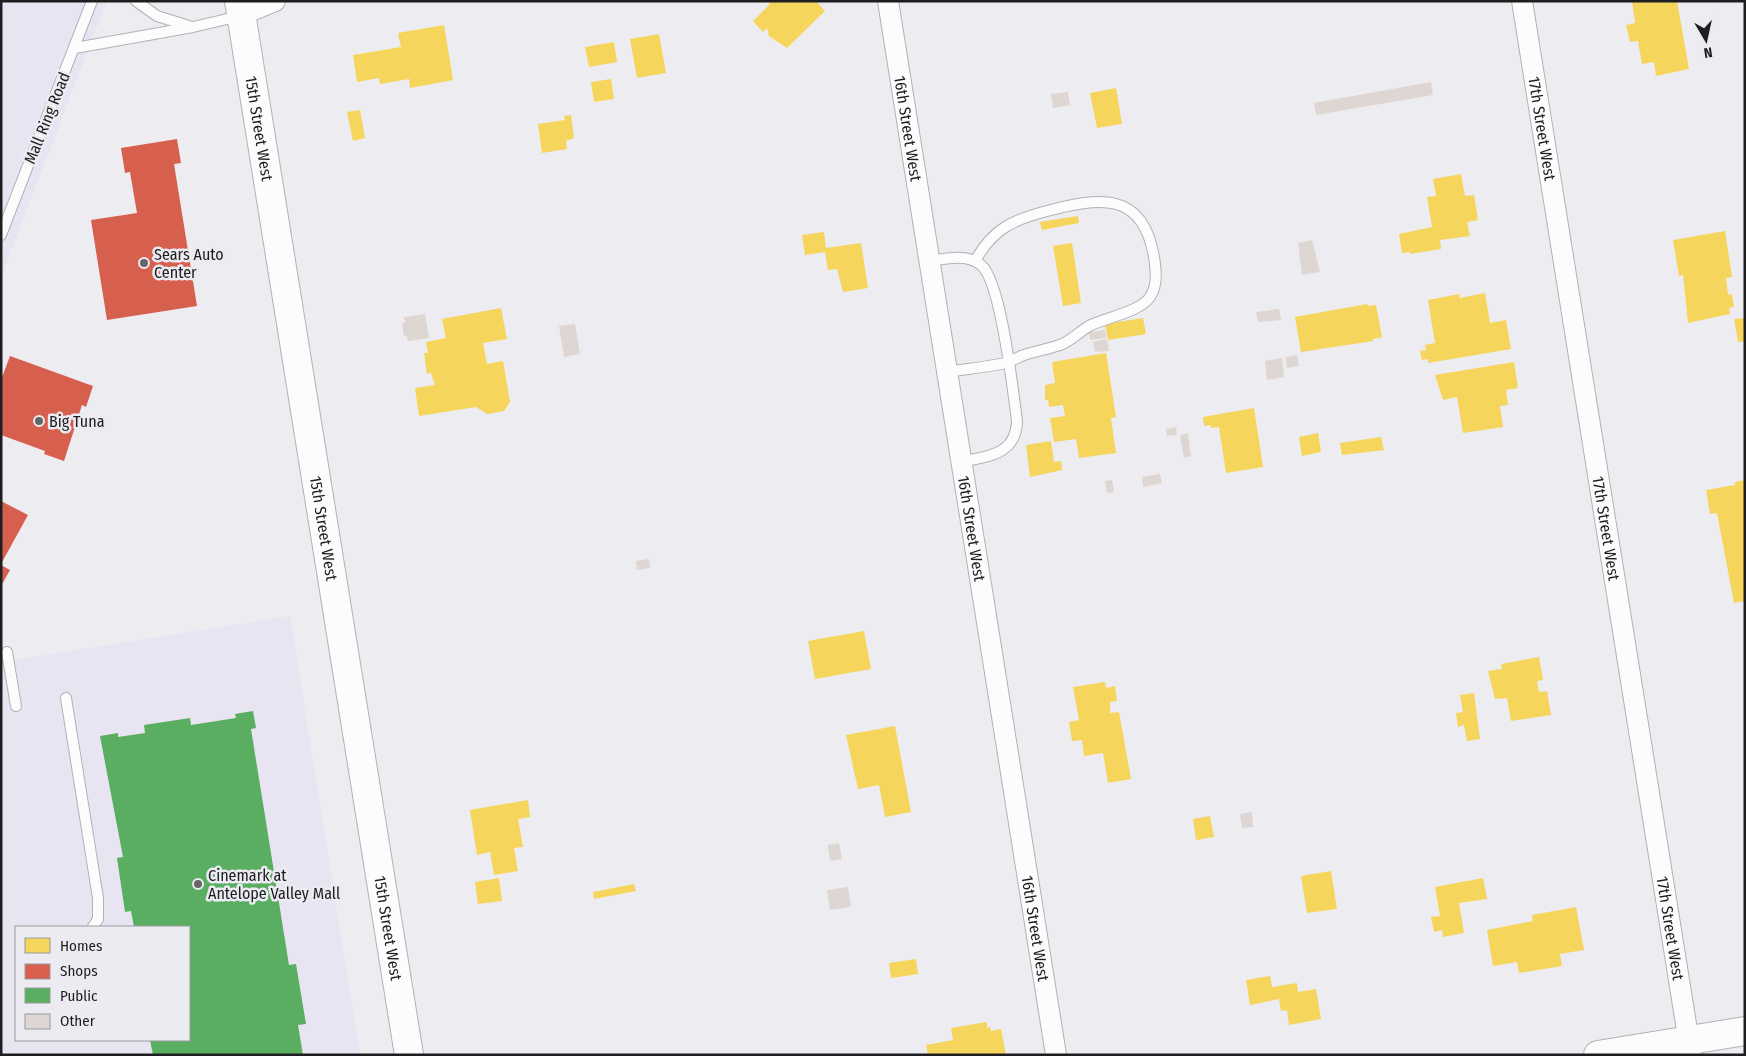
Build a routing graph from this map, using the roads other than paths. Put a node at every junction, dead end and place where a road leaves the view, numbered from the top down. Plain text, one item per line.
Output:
1 (92, 1) edge
2 (136, 1) edge
3 (275, 1) edge
4 (888, 1) edge
5 (1522, 1) edge
6 (240, 8) edge
7 (193, 27) junction
8 (74, 48) junction
9 (1, 235) edge
10 (929, 261) junction
11 (975, 261) junction
12 (1008, 362) junction
13 (946, 372) junction
14 (961, 462) junction
15 (7, 652) dead end
16 (66, 698) dead end
17 (16, 706) dead end
18 (94, 926) edge
19 (1745, 1031) edge
20 (1689, 1047) edge
21 (409, 1055) edge
22 (1056, 1055) edge
23 (1598, 1055) edge

1 - 8 lane, Mall Ring Road
2 - 7 lane
3 - 6 street
4 - 10 street, 16th Street West
5 - 20 street, 17th Street West
6 - 7 lane
6 - 21 street, 15th Street West
7 - 8 lane
8 - 9 lane, Mall Ring Road
10 - 11 lane
10 - 13 street, 16th Street West
11 - 12 lane
11 - 12 lane
12 - 13 lane
12 - 14 lane
13 - 14 street, 16th Street West
14 - 22 street, 16th Street West
15 - 17 lane
16 - 18 lane
19 - 20 street
20 - 23 street

